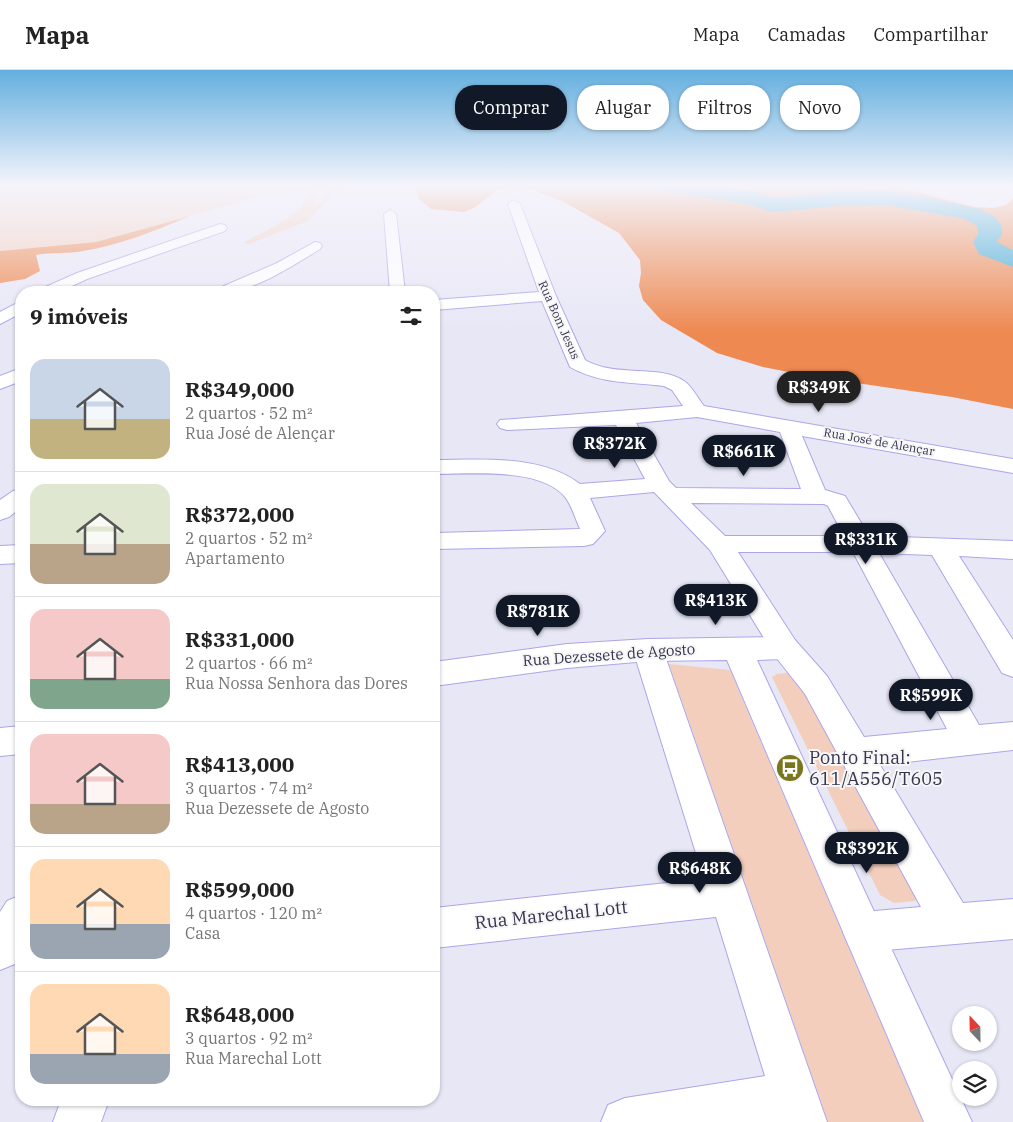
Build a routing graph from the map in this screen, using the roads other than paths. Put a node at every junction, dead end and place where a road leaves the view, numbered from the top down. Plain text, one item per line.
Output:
1 (202, 234) edge
2 (392, 234) edge
3 (525, 234) edge
4 (315, 246) dead end
5 (60, 286) edge
6 (236, 286) edge
7 (397, 286) edge
8 (548, 296) junction
9 (440, 305) edge
10 (15, 310) edge
11 (0, 319) edge
12 (15, 377) edge
13 (0, 383) edge
14 (697, 411) junction
15 (623, 418) junction
16 (507, 424) dead end
17 (788, 426) junction
18 (1013, 466) edge
19 (440, 467) edge
20 (666, 490) junction
21 (574, 492) junction
22 (816, 497) junction
23 (15, 501) edge
24 (0, 512) edge
25 (440, 541) edge
26 (719, 544) junction
27 (864, 544) junction
28 (940, 548) junction
29 (1013, 550) edge
30 (15, 554) edge
31 (0, 555) edge
32 (737, 648) junction
33 (785, 648) junction
34 (648, 650) junction
35 (1013, 665) edge
36 (440, 673) edge
37 (1013, 736) edge
38 (15, 741) edge
39 (0, 742) edge
40 (972, 742) junction
41 (856, 753) junction
42 (729, 896) junction
43 (1013, 918) edge
44 (15, 924) edge
45 (953, 924) junction
46 (440, 927) edge
47 (863, 932) junction
48 (0, 948) edge
49 (83, 1106) edge
50 (798, 1109) edge
51 (77, 1122) edge
52 (625, 1122) edge
53 (948, 1122) edge

1 - 5 street
2 - 7 street
3 - 8 street, Rua Bom Jesus
4 - 6 street
8 - 9 street
8 - 14 street, Rua Bom Jesus
10 - 11 street
12 - 13 street
14 - 15 street, Rua José de Alençar
14 - 17 street, Rua José de Alençar
15 - 16 street, Rua José de Alençar
15 - 20 street
17 - 18 street, Rua José de Alençar
17 - 22 street
19 - 21 street
20 - 21 street
20 - 22 street
20 - 26 street
21 - 25 street
22 - 27 street
23 - 24 street
26 - 27 street
26 - 33 street
27 - 28 street
27 - 40 street
28 - 29 street
28 - 35 street
30 - 31 street
32 - 33 street, Rua Dezessete de Agosto
32 - 34 street, Rua Dezessete de Agosto
32 - 47 street
33 - 41 street
34 - 36 street, Rua Dezessete de Agosto
34 - 42 street
37 - 40 street
38 - 39 street
40 - 41 street
41 - 45 street
42 - 46 street, Rua Marechal Lott
42 - 50 street
43 - 45 street
44 - 48 street
45 - 47 street
47 - 53 street
49 - 51 street
50 - 52 street

